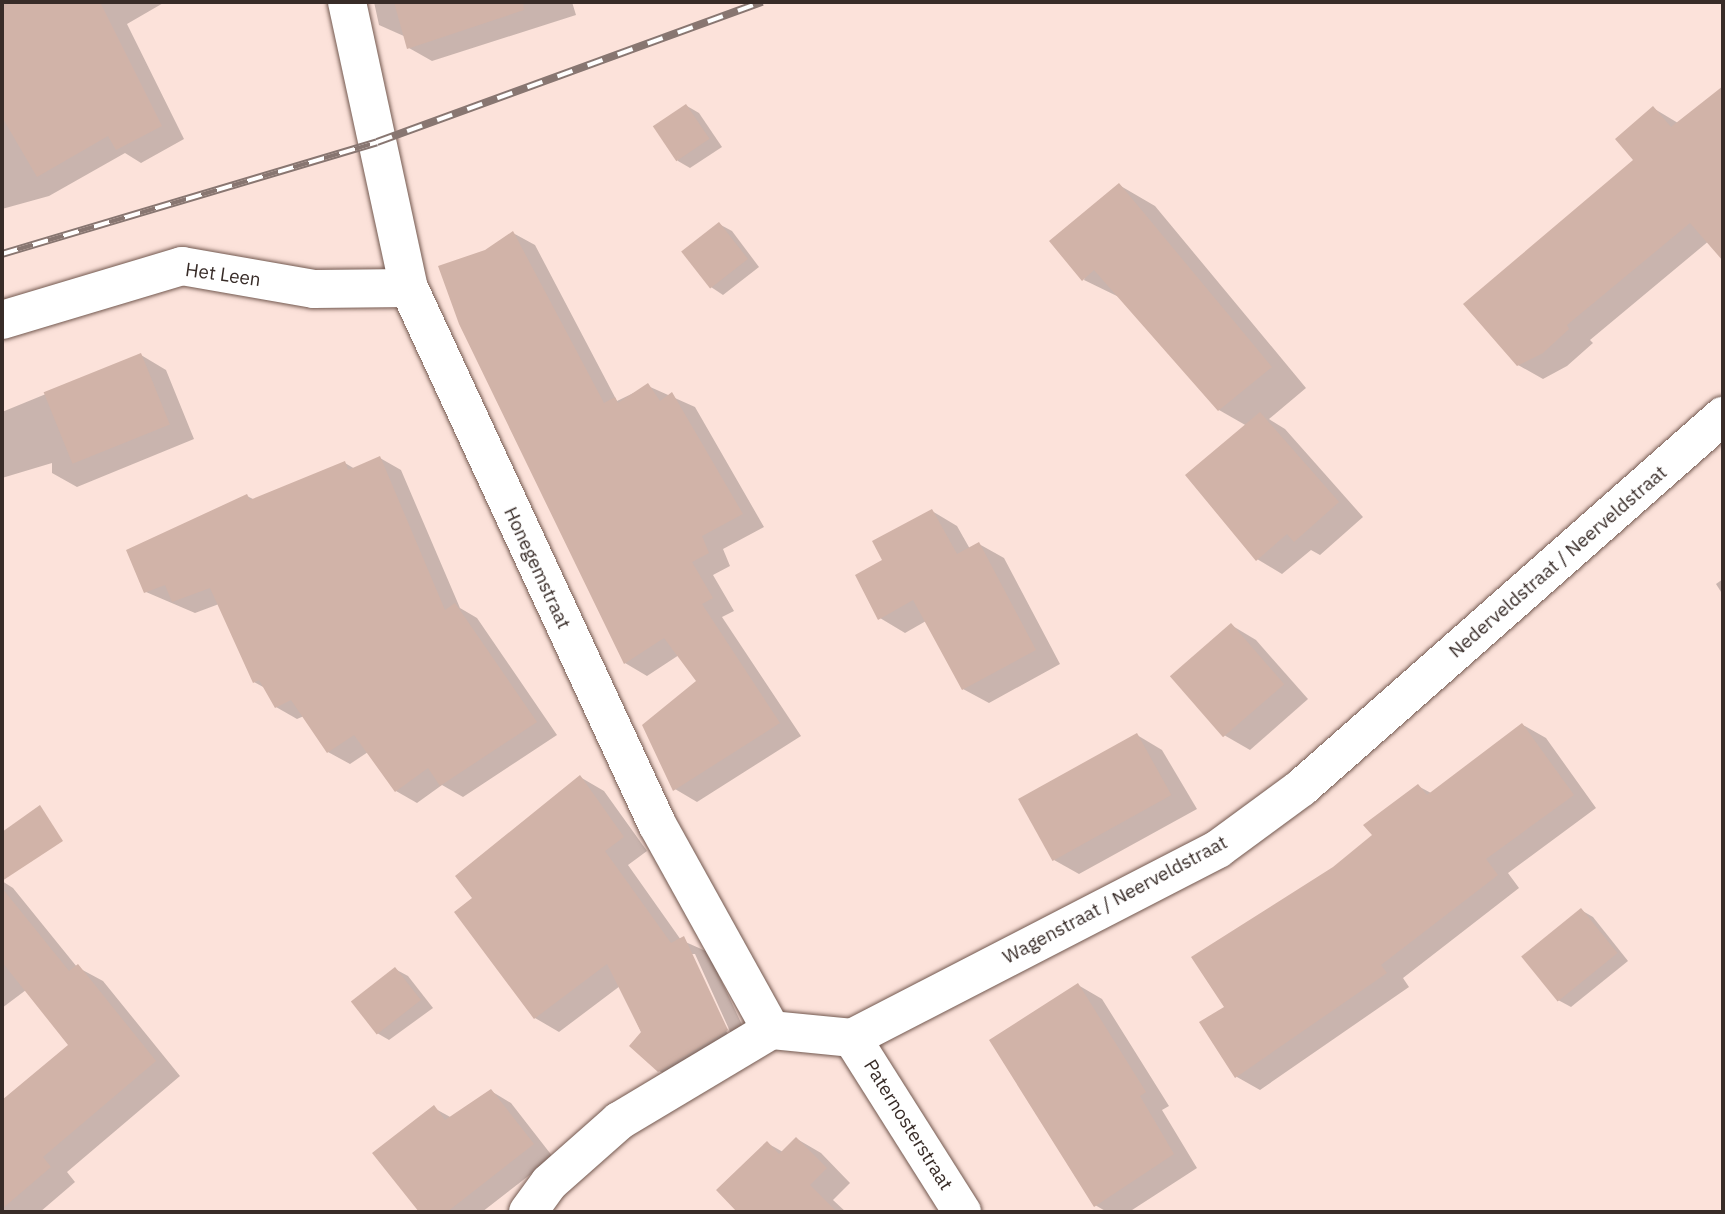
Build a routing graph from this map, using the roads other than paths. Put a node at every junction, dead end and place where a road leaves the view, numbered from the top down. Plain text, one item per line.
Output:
1 (347, 2) edge
2 (409, 288) junction
3 (2, 320) edge
4 (1723, 416) edge
5 (1392, 708) joint
6 (771, 1030) junction
7 (852, 1038) junction
8 (528, 1212) edge
9 (962, 1212) edge

1 - 2 street, Honegemstraat
2 - 3 street, Het Leen
2 - 6 street, Honegemstraat
4 - 5 street, Nederveldstraat / Neerveldstraat
5 - 7 street, Wagenstraat / Neerveldstraat
6 - 7 street
6 - 8 street
7 - 9 street, Paternosterstraat

